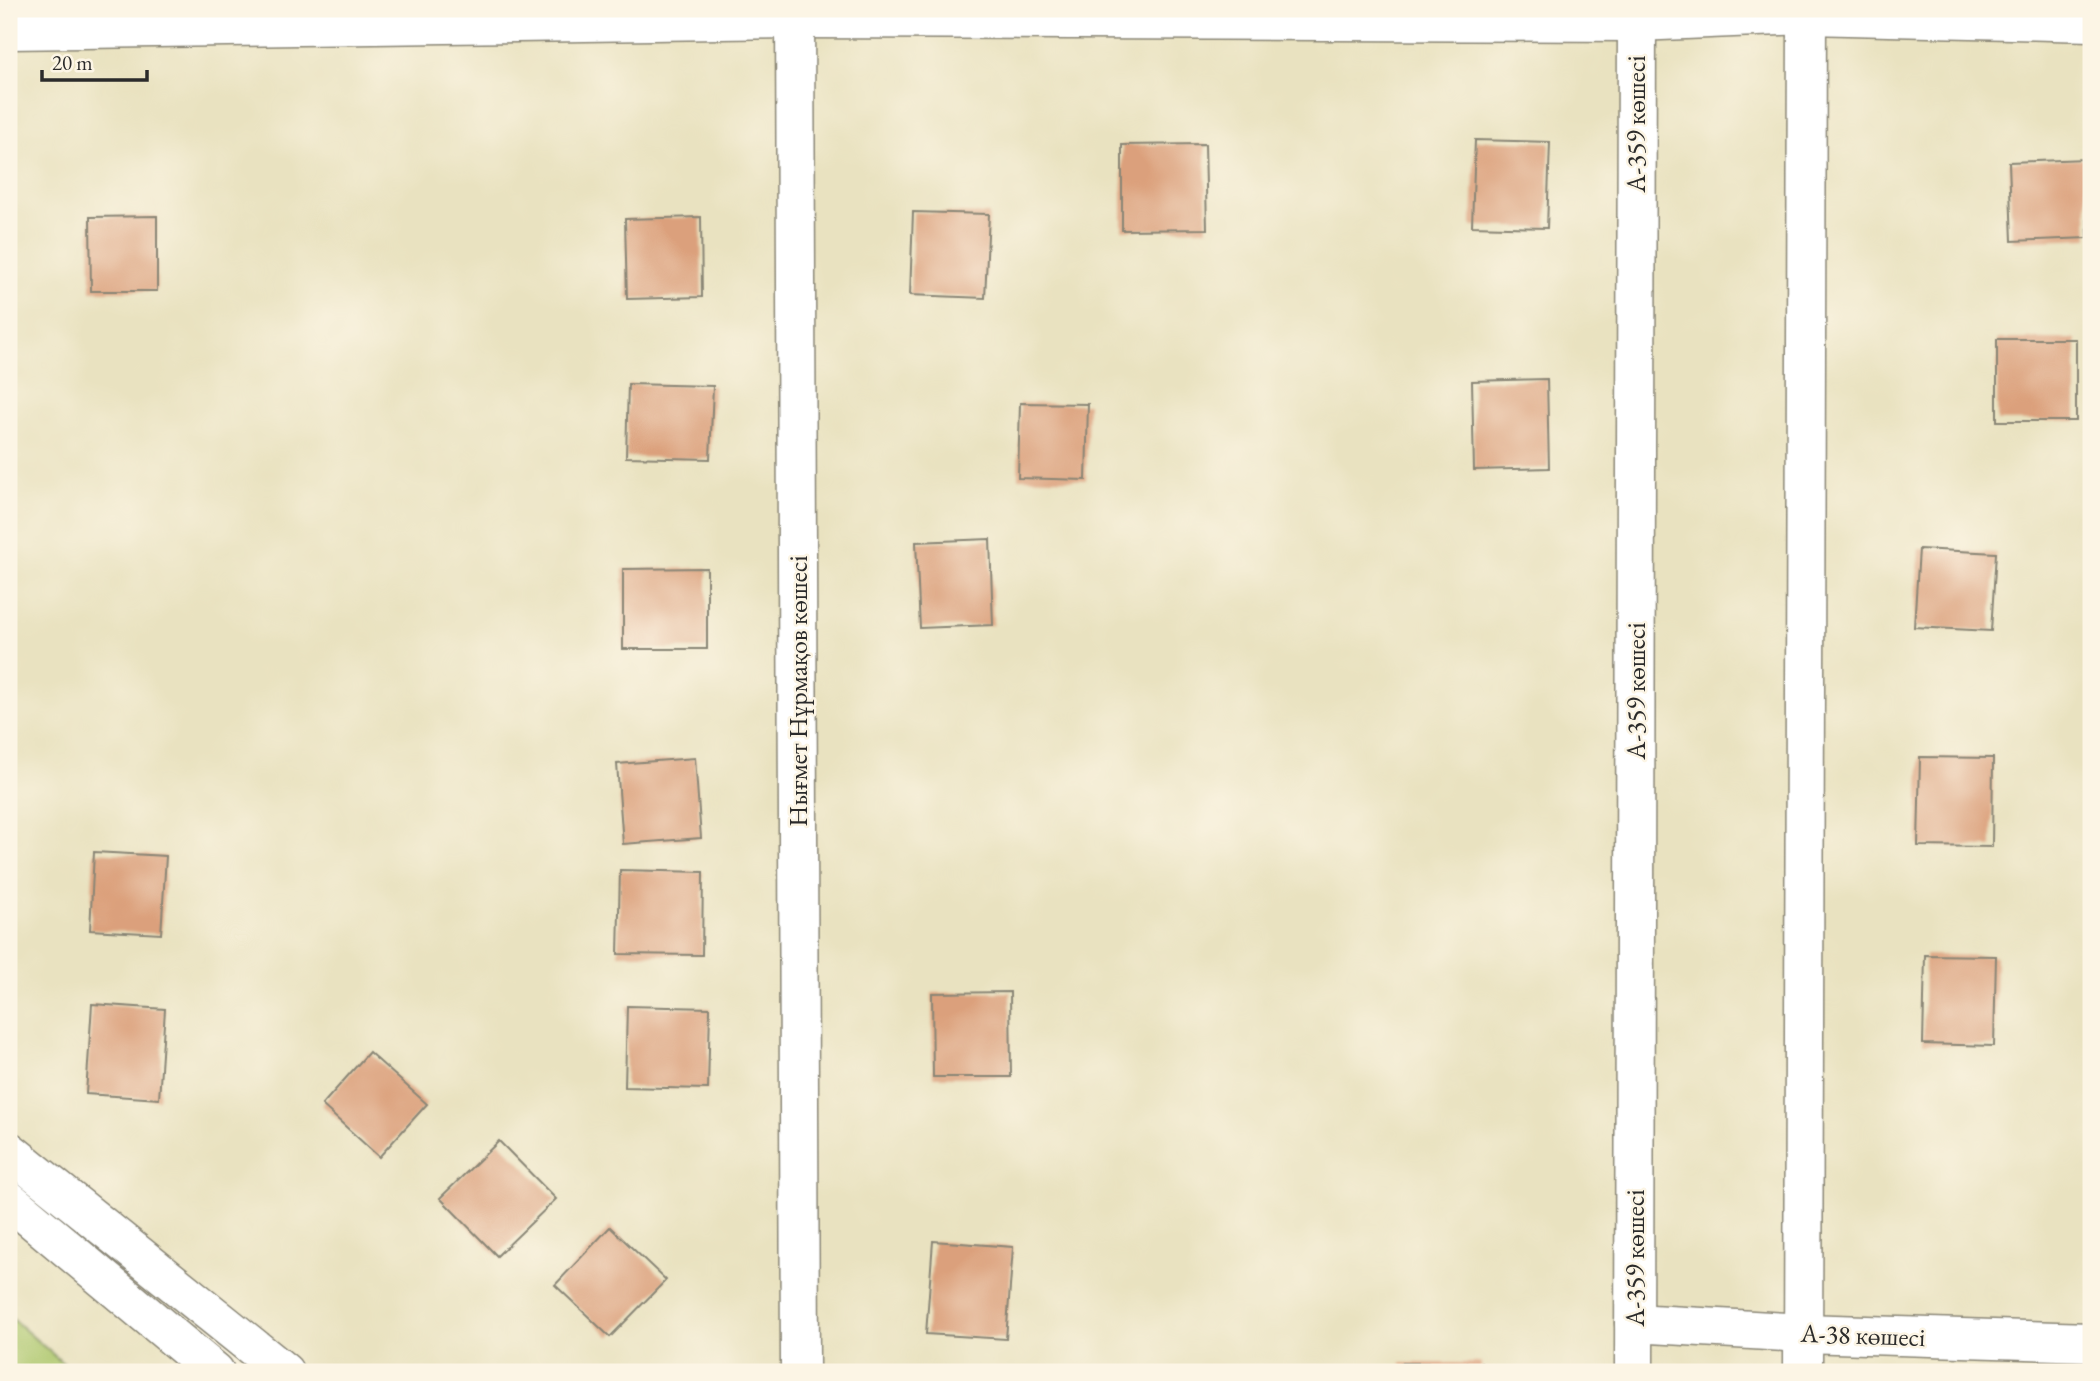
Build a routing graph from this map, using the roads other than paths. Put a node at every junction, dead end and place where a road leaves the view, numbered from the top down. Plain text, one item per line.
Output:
1 (1807, 12) edge
2 (795, 14) edge
3 (1637, 15) edge
4 (2091, 22) edge
5 (9, 30) edge
6 (9, 1151) edge
7 (9, 1200) edge
8 (1634, 1323) junction
9 (1803, 1333) junction
10 (2091, 1342) edge
11 (215, 1372) edge
12 (284, 1372) edge
13 (800, 1372) edge
14 (1634, 1372) edge
15 (1802, 1372) edge

1 - 3 street
1 - 4 street
1 - 9 street
2 - 3 street
2 - 5 street
2 - 13 street, Нығмет Нұрмақов көшесі
3 - 8 street, А-359 көшесі
6 - 12 street
7 - 11 street
8 - 9 street, А-38 көшесі
8 - 14 street, А-359 көшесі
9 - 10 street, А-38 көшесі
9 - 15 street

